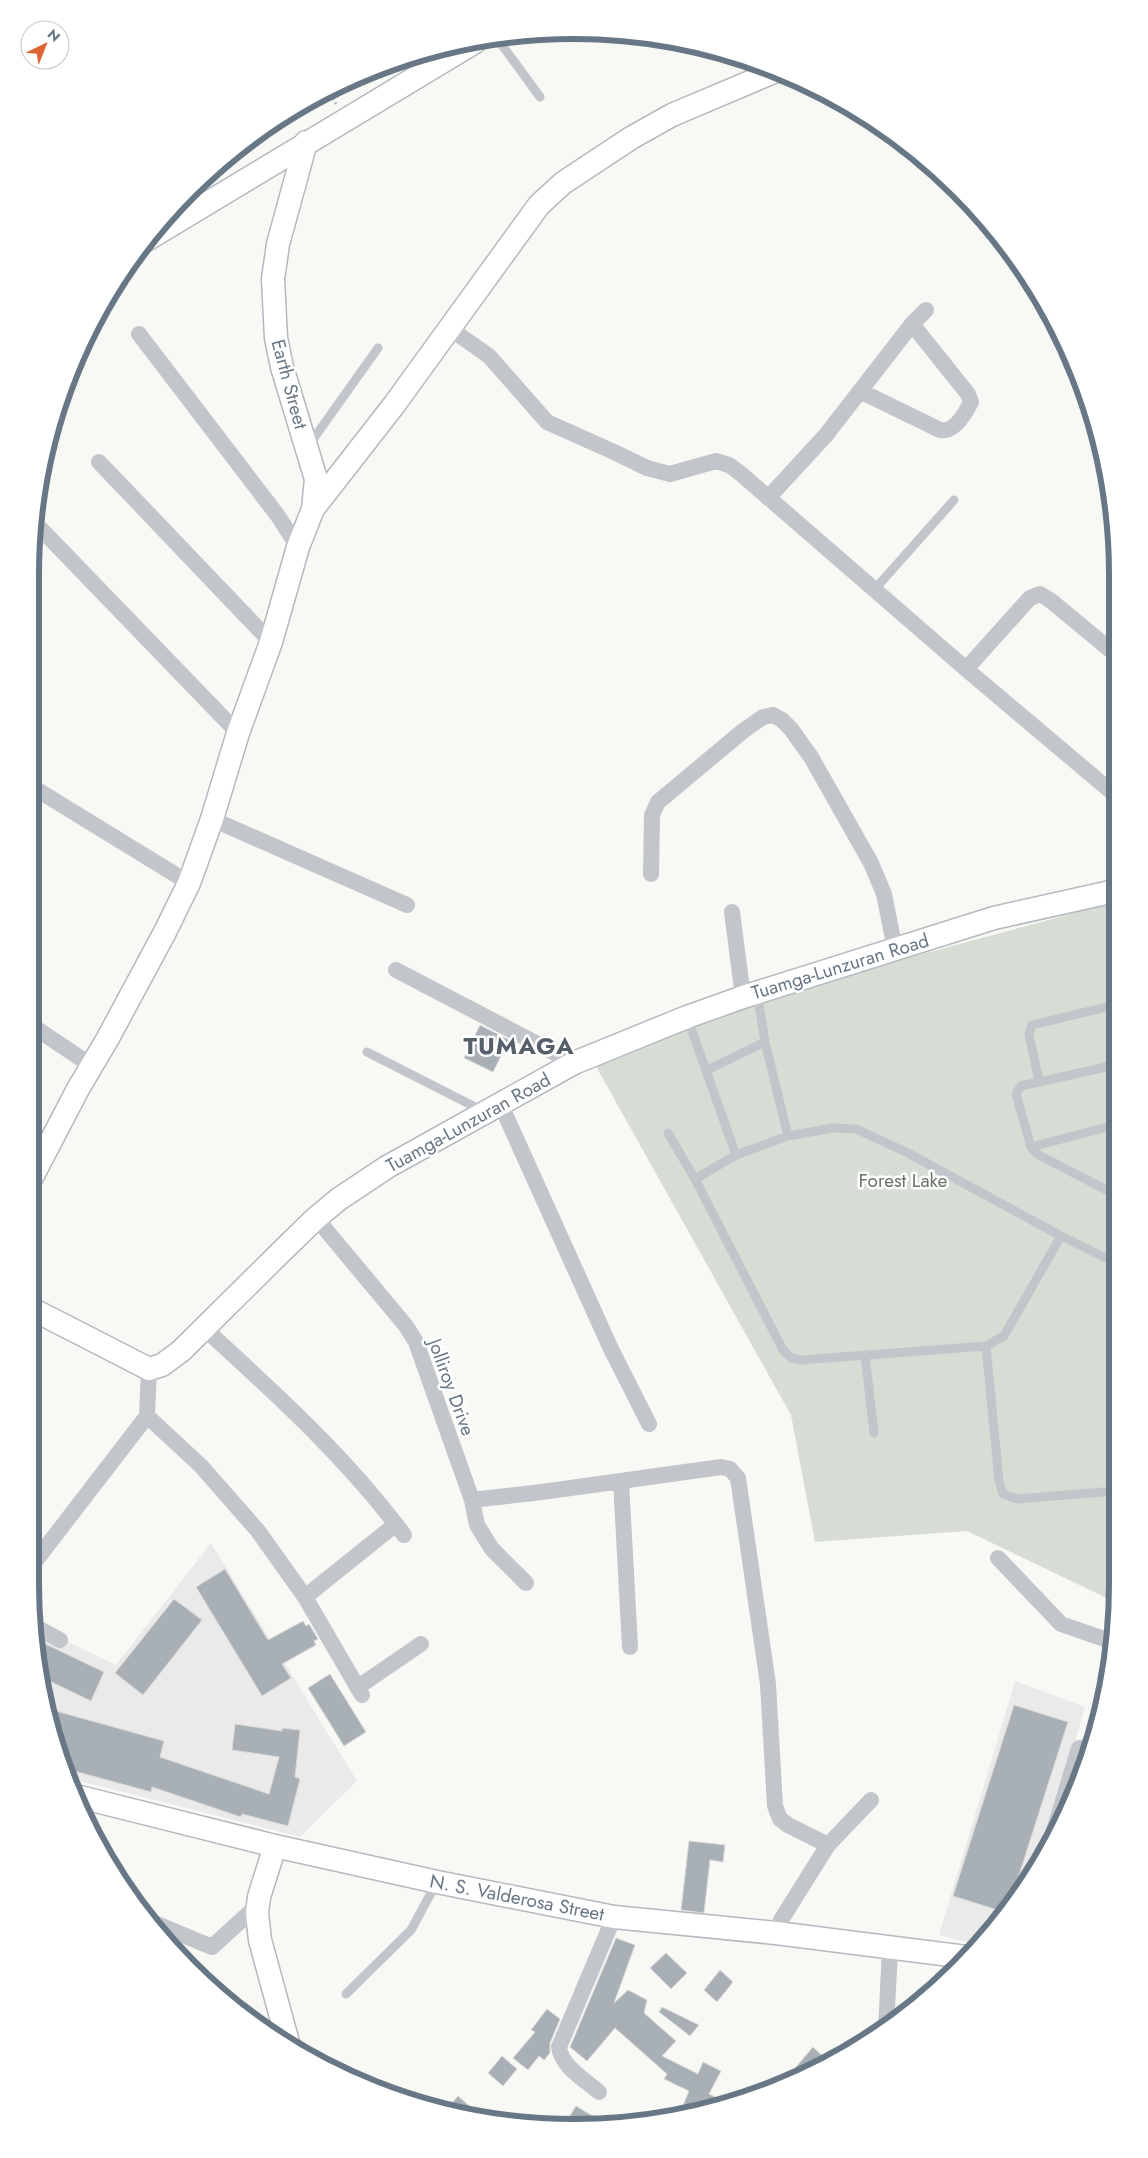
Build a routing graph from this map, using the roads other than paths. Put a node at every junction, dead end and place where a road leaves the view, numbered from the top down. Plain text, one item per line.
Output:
1 (501, 44) edge
2 (457, 52) edge
3 (767, 75) edge
4 (540, 97) dead end
5 (306, 142) junction
6 (166, 228) edge
7 (926, 310) dead end
8 (912, 324) junction
9 (449, 328) junction
10 (139, 334) dead end
11 (378, 348) dead end
12 (860, 391) junction
13 (308, 447) junction
14 (99, 462) dead end
15 (768, 498) junction
16 (954, 500) dead end
17 (313, 509) junction
18 (41, 529) edge
19 (298, 548) junction
20 (874, 589) junction
21 (271, 642) junction
22 (1109, 649) edge
23 (966, 669) junction
24 (238, 733) junction
25 (1109, 790) edge
26 (39, 791) edge
27 (212, 819) junction
28 (651, 874) dead end
29 (189, 883) junction
30 (1109, 892) edge
31 (407, 905) dead end
32 (732, 912) dead end
33 (895, 949) junction
34 (396, 970) dead end
35 (750, 994) junction
36 (1109, 1006) edge
37 (687, 1017) junction
38 (39, 1030) edge
39 (766, 1042) junction
40 (367, 1052) dead end
41 (574, 1063) junction
42 (92, 1066) junction
43 (1109, 1066) edge
44 (707, 1070) junction
45 (1039, 1082) junction
46 (492, 1108) junction
47 (1109, 1127) edge
48 (668, 1133) dead end
49 (788, 1136) junction
50 (1031, 1147) junction
51 (736, 1155) junction
52 (39, 1164) edge
53 (695, 1179) junction
54 (1109, 1192) edge
55 (316, 1218) junction
56 (1061, 1236) junction
57 (1109, 1260) edge
58 (39, 1313) edge
59 (204, 1328) junction
60 (986, 1346) junction
61 (865, 1355) junction
62 (149, 1369) junction
63 (146, 1416) junction
64 (649, 1424) dead end
65 (874, 1433) dead end
66 (621, 1481) junction
67 (1109, 1492) edge
68 (472, 1500) junction
69 (39, 1556) edge
70 (998, 1558) dead end
71 (526, 1583) dead end
72 (305, 1597) junction
73 (41, 1630) edge
74 (60, 1640) dead end
75 (1106, 1640) edge
76 (420, 1644) dead end
77 (630, 1647) dead end
78 (1079, 1748) dead end
79 (83, 1798) edge
80 (871, 1800) dead end
81 (1062, 1804) edge
82 (828, 1845) junction
83 (275, 1846) junction
84 (438, 1882) junction
85 (259, 1901) junction
86 (614, 1916) junction
87 (163, 1927) edge
88 (776, 1933) junction
89 (890, 1949) junction
90 (957, 1957) edge
91 (346, 1994) dead end
92 (887, 2018) edge
93 (286, 2035) edge
94 (599, 2092) dead end

1 - 4 lane
2 - 5 main road
3 - 9 main road
5 - 6 main road
5 - 13 main road, Earth Street
7 - 8 street
8 - 12 street
8 - 12 street
9 - 15 street
9 - 17 main road
10 - 19 street
11 - 13 lane
12 - 15 street
13 - 17 main road, Earth Street
14 - 21 street
15 - 20 street
16 - 20 lane
17 - 19 main road
18 - 24 street
19 - 21 main road
20 - 23 street
21 - 24 main road
22 - 23 street
23 - 25 street
24 - 27 main road
26 - 29 street
27 - 29 main road
27 - 31 street
28 - 33 street
29 - 42 main road
30 - 33 main road, Tuamga-Lunzuran Road
32 - 35 street
33 - 35 main road, Tuamga-Lunzuran Road
34 - 41 street
35 - 37 main road, Tuamga-Lunzuran Road
35 - 39 lane
36 - 45 lane
37 - 41 main road, Tuamga-Lunzuran Road
37 - 44 lane
38 - 42 street
39 - 44 lane
39 - 49 lane
40 - 46 lane
41 - 46 main road, Tuamga-Lunzuran Road
42 - 52 main road
43 - 45 lane
44 - 51 lane
45 - 50 lane
46 - 55 main road, Tuamga-Lunzuran Road
46 - 64 street
47 - 50 lane
48 - 53 lane
49 - 51 lane
49 - 56 lane
50 - 54 lane
51 - 53 lane
53 - 61 lane
55 - 59 main road, Tuamga-Lunzuran Road
55 - 68 street, Jolliroy Drive
56 - 57 lane
56 - 60 lane
58 - 62 main road
59 - 62 main road, Tuamga-Lunzuran Road
59 - 72 street
60 - 61 lane
60 - 67 lane
61 - 65 lane
62 - 63 street
63 - 69 street
63 - 72 street
66 - 68 street
66 - 77 street
66 - 82 street
68 - 71 street, Jolliroy Drive
70 - 75 street
72 - 76 street
73 - 74 street
78 - 81 street
79 - 83 main road, N. S. Valderosa Street
80 - 82 street
82 - 88 street
83 - 84 main road, N. S. Valderosa Street
83 - 85 main road
84 - 86 main road, N. S. Valderosa Street
84 - 91 lane
85 - 87 street
85 - 93 main road
86 - 88 main road, N. S. Valderosa Street
86 - 94 street
88 - 89 main road, N. S. Valderosa Street
89 - 90 main road, N. S. Valderosa Street
89 - 92 street

